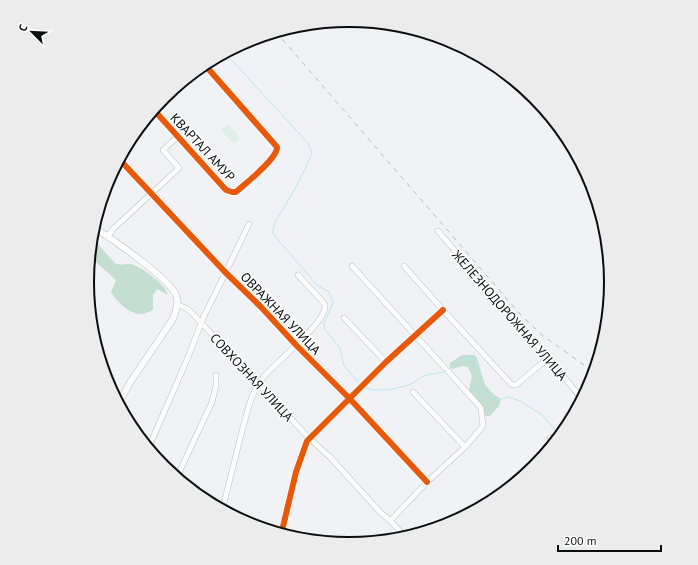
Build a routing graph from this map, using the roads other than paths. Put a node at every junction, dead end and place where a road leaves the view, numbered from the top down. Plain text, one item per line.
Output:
1 (208, 69) edge
2 (157, 114) edge
3 (178, 136) junction
4 (123, 163) edge
5 (152, 194) junction
6 (249, 224) dead end
7 (99, 230) edge
8 (438, 231) dead end
9 (108, 236) junction
10 (352, 266) dead end
11 (404, 266) dead end
12 (225, 272) junction
13 (298, 275) dead end
14 (178, 305) junction
15 (443, 310) junction
16 (344, 318) dead end
17 (201, 323) junction
18 (416, 336) junction
19 (296, 345) junction
20 (548, 358) junction
21 (386, 362) junction
22 (216, 375) dead end
23 (258, 384) junction
24 (413, 392) dead end
25 (578, 395) edge
26 (121, 398) edge
27 (350, 399) junction
28 (309, 438) junction
29 (151, 443) edge
30 (465, 447) junction
31 (179, 473) edge
32 (427, 482) junction
33 (223, 505) edge
34 (391, 520) junction
35 (282, 529) edge
36 (401, 533) edge

1 - 3 street, КВАРТАЛ АМУР
2 - 3 street, КВАРТАЛ АМУР
3 - 5 street
4 - 5 street, ОВРАЖНАЯ УЛИЦА
5 - 9 street
5 - 12 street, ОВРАЖНАЯ УЛИЦА
6 - 12 street
7 - 9 main road
8 - 20 street, ЖЕЛЕЗНОДОРОЖНАЯ УЛИЦА
9 - 14 main road
10 - 18 street
11 - 15 street
12 - 17 street
12 - 19 street, ОВРАЖНАЯ УЛИЦА
13 - 19 street
14 - 17 street, СОВХОЗНАЯ УЛИЦА
14 - 26 main road
15 - 18 street
15 - 20 street
16 - 21 street
17 - 23 street, СОВХОЗНАЯ УЛИЦА
17 - 29 street
18 - 21 street
18 - 30 street
19 - 23 street
19 - 27 street, ОВРАЖНАЯ УЛИЦА
20 - 25 street, ЖЕЛЕЗНОДОРОЖНАЯ УЛИЦА
21 - 27 street
22 - 31 street
23 - 28 street, СОВХОЗНАЯ УЛИЦА
23 - 33 street
24 - 30 street
27 - 28 street
27 - 32 street, ОВРАЖНАЯ УЛИЦА
28 - 34 street, СОВХОЗНАЯ УЛИЦА
28 - 35 street
30 - 32 street
32 - 34 street
34 - 36 street, СОВХОЗНАЯ УЛИЦА

